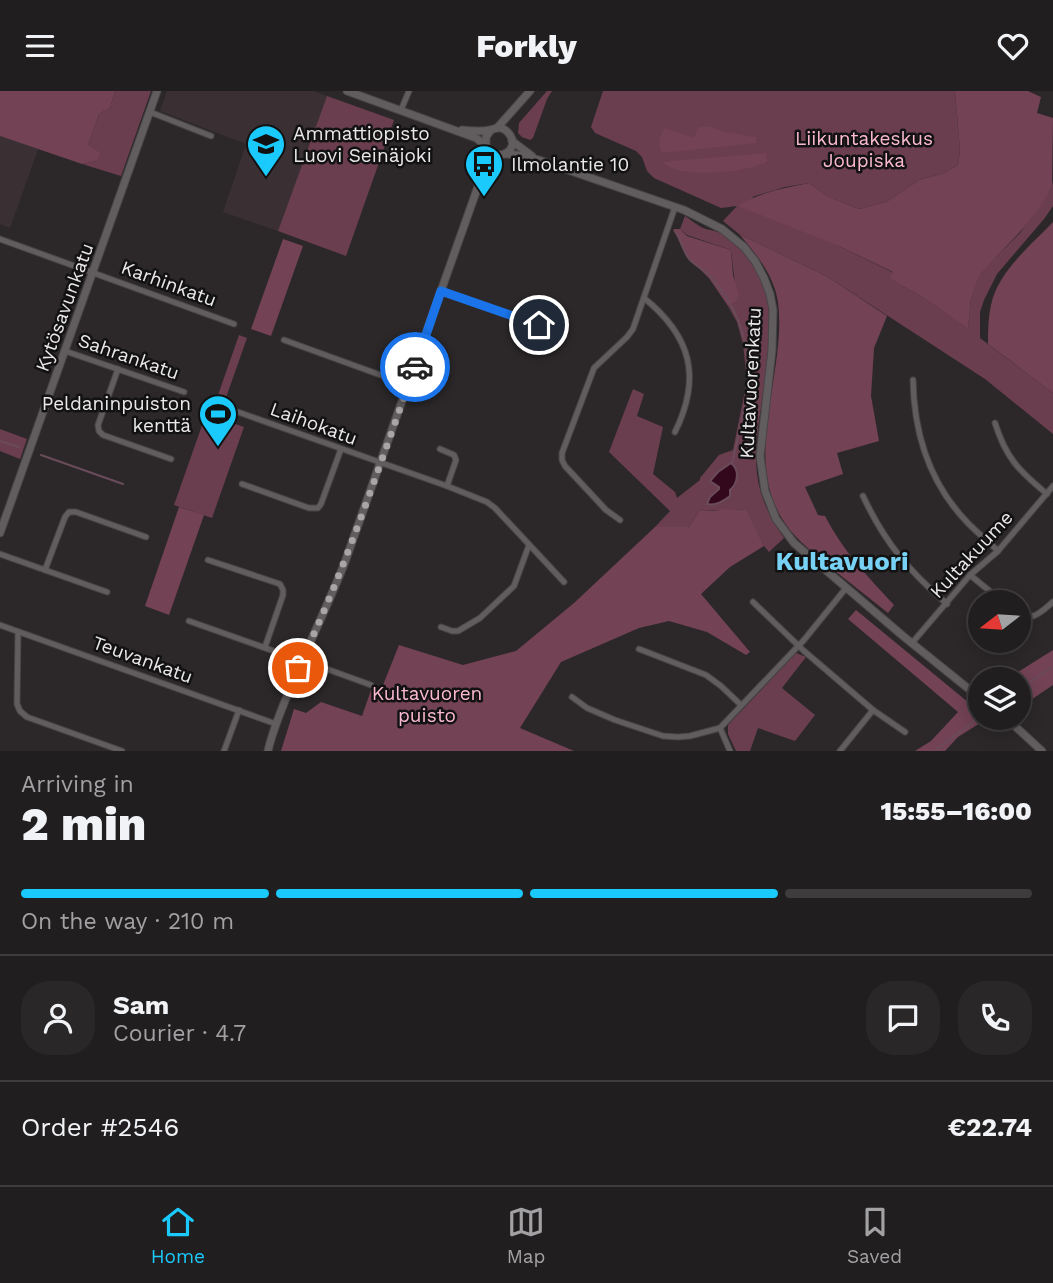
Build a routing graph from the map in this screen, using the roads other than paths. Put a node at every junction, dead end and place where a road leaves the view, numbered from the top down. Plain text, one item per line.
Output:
1 (157, 91) edge
2 (347, 91) edge
3 (408, 91) edge
4 (530, 91) edge
5 (515, 107) junction
6 (401, 110) junction
7 (150, 112) junction
8 (451, 129) junction
9 (494, 129) junction
10 (211, 136) dead end
11 (511, 138) junction
12 (485, 146) junction
13 (503, 155) junction
14 (539, 160) junction
15 (481, 178) junction
16 (675, 207) junction
17 (0, 239) edge
18 (93, 272) junction
19 (441, 291) junction
20 (644, 298) junction
21 (234, 324) dead end
22 (539, 325) dead end
23 (284, 340) dead end
24 (65, 351) junction
25 (118, 369) junction
26 (914, 380) dead end
27 (408, 385) junction
28 (184, 392) dead end
29 (238, 412) dead end
30 (995, 423) dead end
31 (675, 432) dead end
32 (341, 449) junction
33 (440, 449) dead end
34 (171, 459) dead end
35 (380, 463) junction
36 (242, 484) dead end
37 (447, 486) junction
38 (1053, 487) edge
39 (1046, 494) junction
40 (863, 496) dead end
41 (620, 520) dead end
42 (0, 533) edge
43 (146, 537) dead end
44 (529, 545) junction
45 (998, 551) junction
46 (0, 554) edge
47 (208, 559) dead end
48 (45, 570) junction
49 (970, 575) junction
50 (564, 582) dead end
51 (846, 588) junction
52 (988, 590) edge
53 (107, 592) dead end
54 (753, 602) dead end
55 (1053, 602) edge
56 (947, 604) junction
57 (1031, 618) edge
58 (189, 621) dead end
59 (0, 625) edge
60 (441, 627) dead end
61 (18, 632) junction
62 (912, 643) junction
63 (798, 646) junction
64 (265, 647) junction
65 (639, 649) dead end
66 (302, 660) junction
67 (371, 685) dead end
68 (968, 688) edge
69 (572, 697) dead end
70 (741, 705) junction
71 (239, 710) junction
72 (873, 710) junction
73 (276, 724) junction
74 (720, 728) junction
75 (1019, 730) edge
76 (905, 731) dead end
77 (122, 751) edge
78 (224, 751) edge
79 (268, 751) edge
80 (730, 751) edge
81 (840, 751) edge
82 (1042, 751) edge

1 - 7 street, Kytösavunkatu
2 - 6 street
3 - 6 street
4 - 5 street
5 - 9 street
5 - 11 street
6 - 8 street
7 - 10 street
7 - 18 street, Kytösavunkatu
8 - 9 street
8 - 12 street
9 - 11 street
9 - 12 street
11 - 13 street
11 - 14 street, Kultavuorenkatu
12 - 13 street
12 - 15 street
13 - 14 street, Kultavuorenkatu
13 - 15 street
14 - 16 street, Kultavuorenkatu
15 - 19 street
16 - 20 street
16 - 51 street, Kultavuorenkatu
17 - 18 street, Karhinkatu
18 - 21 street, Karhinkatu
18 - 24 street, Kytösavunkatu
19 - 22 street
19 - 27 street
20 - 31 street
20 - 41 street
23 - 27 street
24 - 25 street, Sahrankatu
24 - 42 street, Kytösavunkatu
25 - 28 street, Sahrankatu
25 - 34 street
26 - 45 street
27 - 35 street
29 - 32 street, Laihokatu
30 - 39 street
32 - 35 street, Laihokatu
32 - 36 street
33 - 37 street
35 - 37 street, Laihokatu
35 - 66 street
37 - 44 street, Laihokatu
38 - 39 street, Kultakuume
39 - 45 street, Kultakuume
40 - 56 street
43 - 48 street
44 - 50 street, Laihokatu
44 - 60 street
45 - 49 street, Kultakuume
46 - 48 street
47 - 64 street
48 - 53 street
49 - 52 street
49 - 56 street, Kultakuume
51 - 62 street, Kultavuorenkatu
51 - 63 street
54 - 63 street
55 - 57 street
56 - 62 street, Kultakuume
58 - 64 street
59 - 61 street, Teuvankatu
61 - 71 street, Teuvankatu
61 - 77 street
62 - 68 street, Kultavuorenkatu
63 - 70 street
63 - 72 street
64 - 66 street
65 - 70 street
66 - 67 street
66 - 73 street
69 - 74 street
70 - 74 street
71 - 73 street, Teuvankatu
71 - 78 street
72 - 76 street
72 - 81 street
73 - 79 street
74 - 80 street
75 - 82 street

